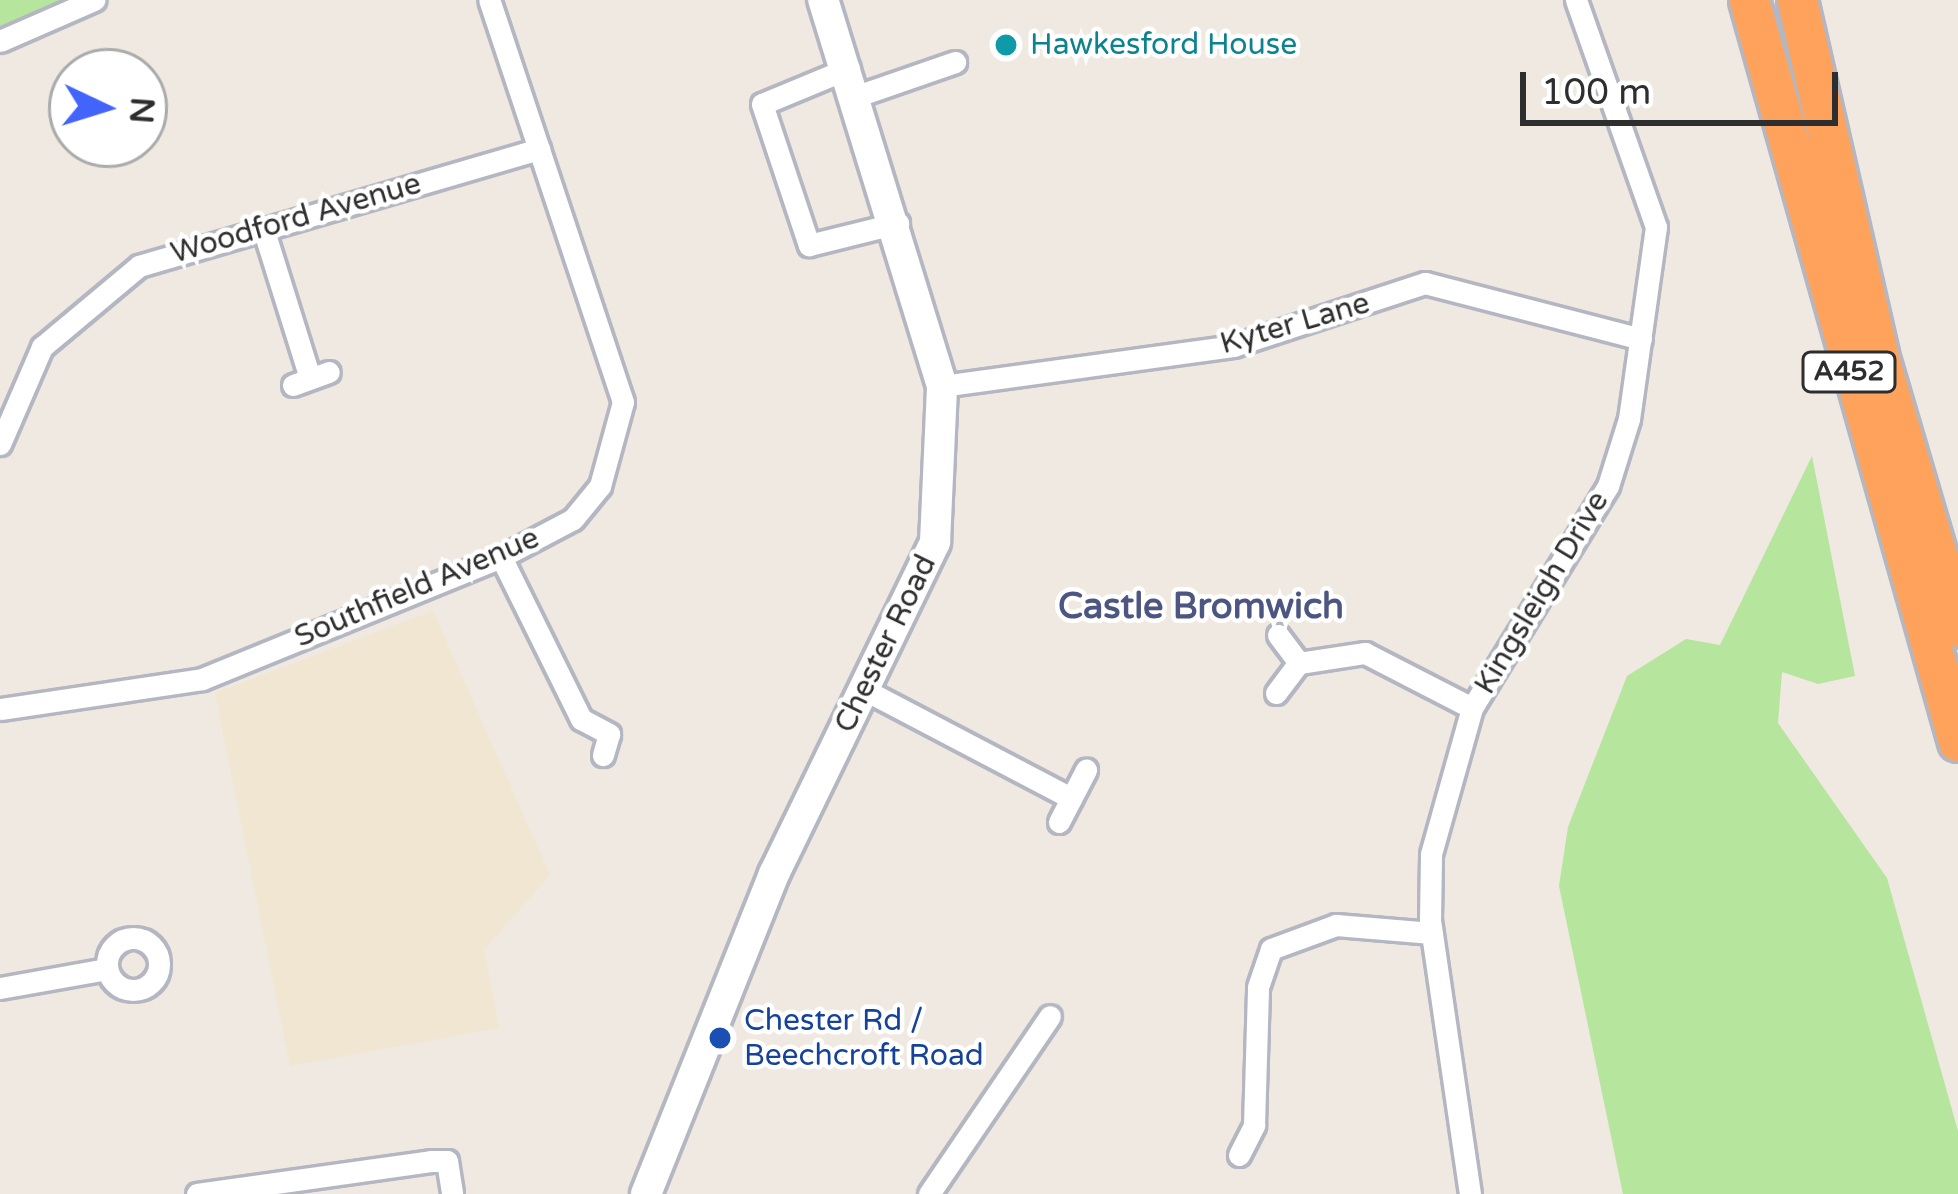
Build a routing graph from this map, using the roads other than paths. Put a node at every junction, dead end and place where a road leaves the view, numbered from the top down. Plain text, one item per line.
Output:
1 (94, 0) edge
2 (489, 0) edge
3 (823, 0) edge
4 (1576, 0) edge
5 (1749, 0) edge
6 (1797, 0) edge
7 (0, 41) edge
8 (955, 62) dead end
9 (853, 82) junction
10 (539, 149) junction
11 (898, 223) junction
12 (262, 228) junction
13 (1641, 339) junction
14 (311, 378) dead end
15 (942, 386) junction
16 (0, 444) edge
17 (501, 556) junction
18 (1958, 626) edge
19 (1278, 635) dead end
20 (1299, 663) junction
21 (865, 690) junction
22 (1276, 693) dead end
23 (1472, 708) junction
24 (0, 710) edge
25 (1958, 741) edge
26 (603, 755) dead end
27 (1086, 770) dead end
28 (1071, 798) junction
29 (1059, 821) dead end
30 (1432, 933) junction
31 (107, 969) dead end
32 (0, 988) edge
33 (1050, 1016) dead end
34 (1239, 1155) dead end
35 (657, 1192) edge
36 (197, 1194) edge
37 (452, 1194) edge
38 (929, 1194) edge
39 (1470, 1194) edge

1 - 7 street
2 - 10 street, Southfield Avenue
3 - 9 main road, Chester Road
4 - 13 street, Kingsleigh Drive
5 - 25 highway, A452
6 - 18 highway, A452
8 - 9 street
9 - 11 main road, Chester Road
9 - 11 street
10 - 12 street, Woodford Avenue
10 - 17 street, Southfield Avenue
11 - 15 main road, Chester Road
12 - 14 street
12 - 16 street, Woodford Avenue
13 - 15 street, Kyter Lane
13 - 23 street, Kingsleigh Drive
15 - 21 main road, Chester Road
17 - 24 street, Southfield Avenue
17 - 26 street
19 - 20 street
20 - 22 street
20 - 23 street
21 - 28 street
21 - 35 main road, Chester Road
23 - 30 street, Kingsleigh Drive
27 - 28 street
28 - 29 street
30 - 34 street
30 - 39 street, Kingsleigh Drive
31 - 32 street
33 - 38 street
36 - 37 street

